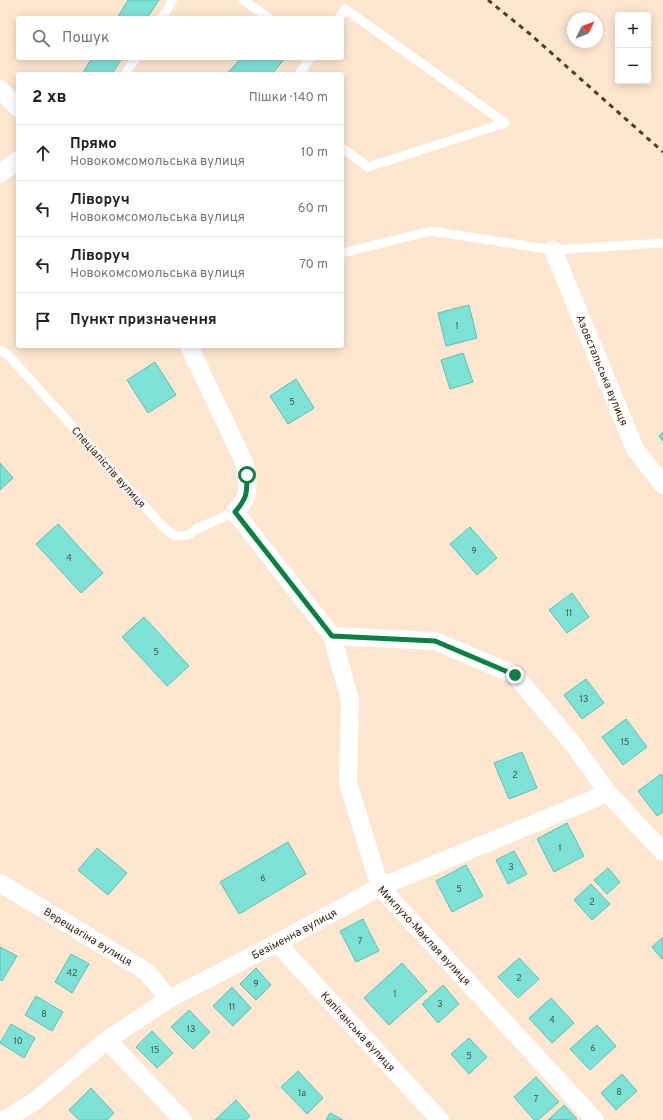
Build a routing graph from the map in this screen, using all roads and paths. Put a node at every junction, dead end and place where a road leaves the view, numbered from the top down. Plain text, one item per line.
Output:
1 (173, 0) edge
2 (243, 0) edge
3 (163, 16) edge
4 (265, 16) edge
5 (340, 16) edge
6 (135, 60) edge
7 (309, 60) edge
8 (126, 72) edge
9 (300, 72) edge
10 (0, 89) edge
11 (16, 106) edge
12 (344, 149) edge
13 (16, 162) edge
14 (0, 174) edge
15 (663, 243) edge
16 (553, 250) junction
17 (344, 252) edge
18 (190, 348) edge
19 (0, 350) edge
20 (663, 485) edge
21 (235, 512) junction
22 (332, 636) junction
23 (608, 793) junction
24 (663, 852) edge
25 (0, 883) edge
26 (380, 887) junction
27 (276, 943) junction
28 (169, 999) junction
29 (107, 1040) junction
30 (5, 1119) edge
31 (183, 1120) edge
32 (440, 1120) edge
33 (595, 1120) edge

1 - 3 lane
2 - 4 lane
5 - 12 lane
6 - 8 lane
7 - 9 lane
10 - 11 street
13 - 14 street
15 - 16 lane
16 - 17 lane
16 - 20 street, Азовстальська вулиця
18 - 21 street
19 - 21 lane, Спеціалістів вулиця
21 - 22 street
22 - 23 street
22 - 26 street, Миклухо-Маклая вулиця
23 - 24 street
23 - 26 street, Безіменна вулиця
25 - 28 street, Верещагіна вулиця
26 - 27 street, Безіменна вулиця
26 - 33 street, Миклухо-Маклая вулиця
27 - 28 street, Безіменна вулиця
27 - 32 street, Капітанська вулиця
28 - 29 street, Безіменна вулиця
29 - 30 street, Безіменна вулиця
29 - 31 street

